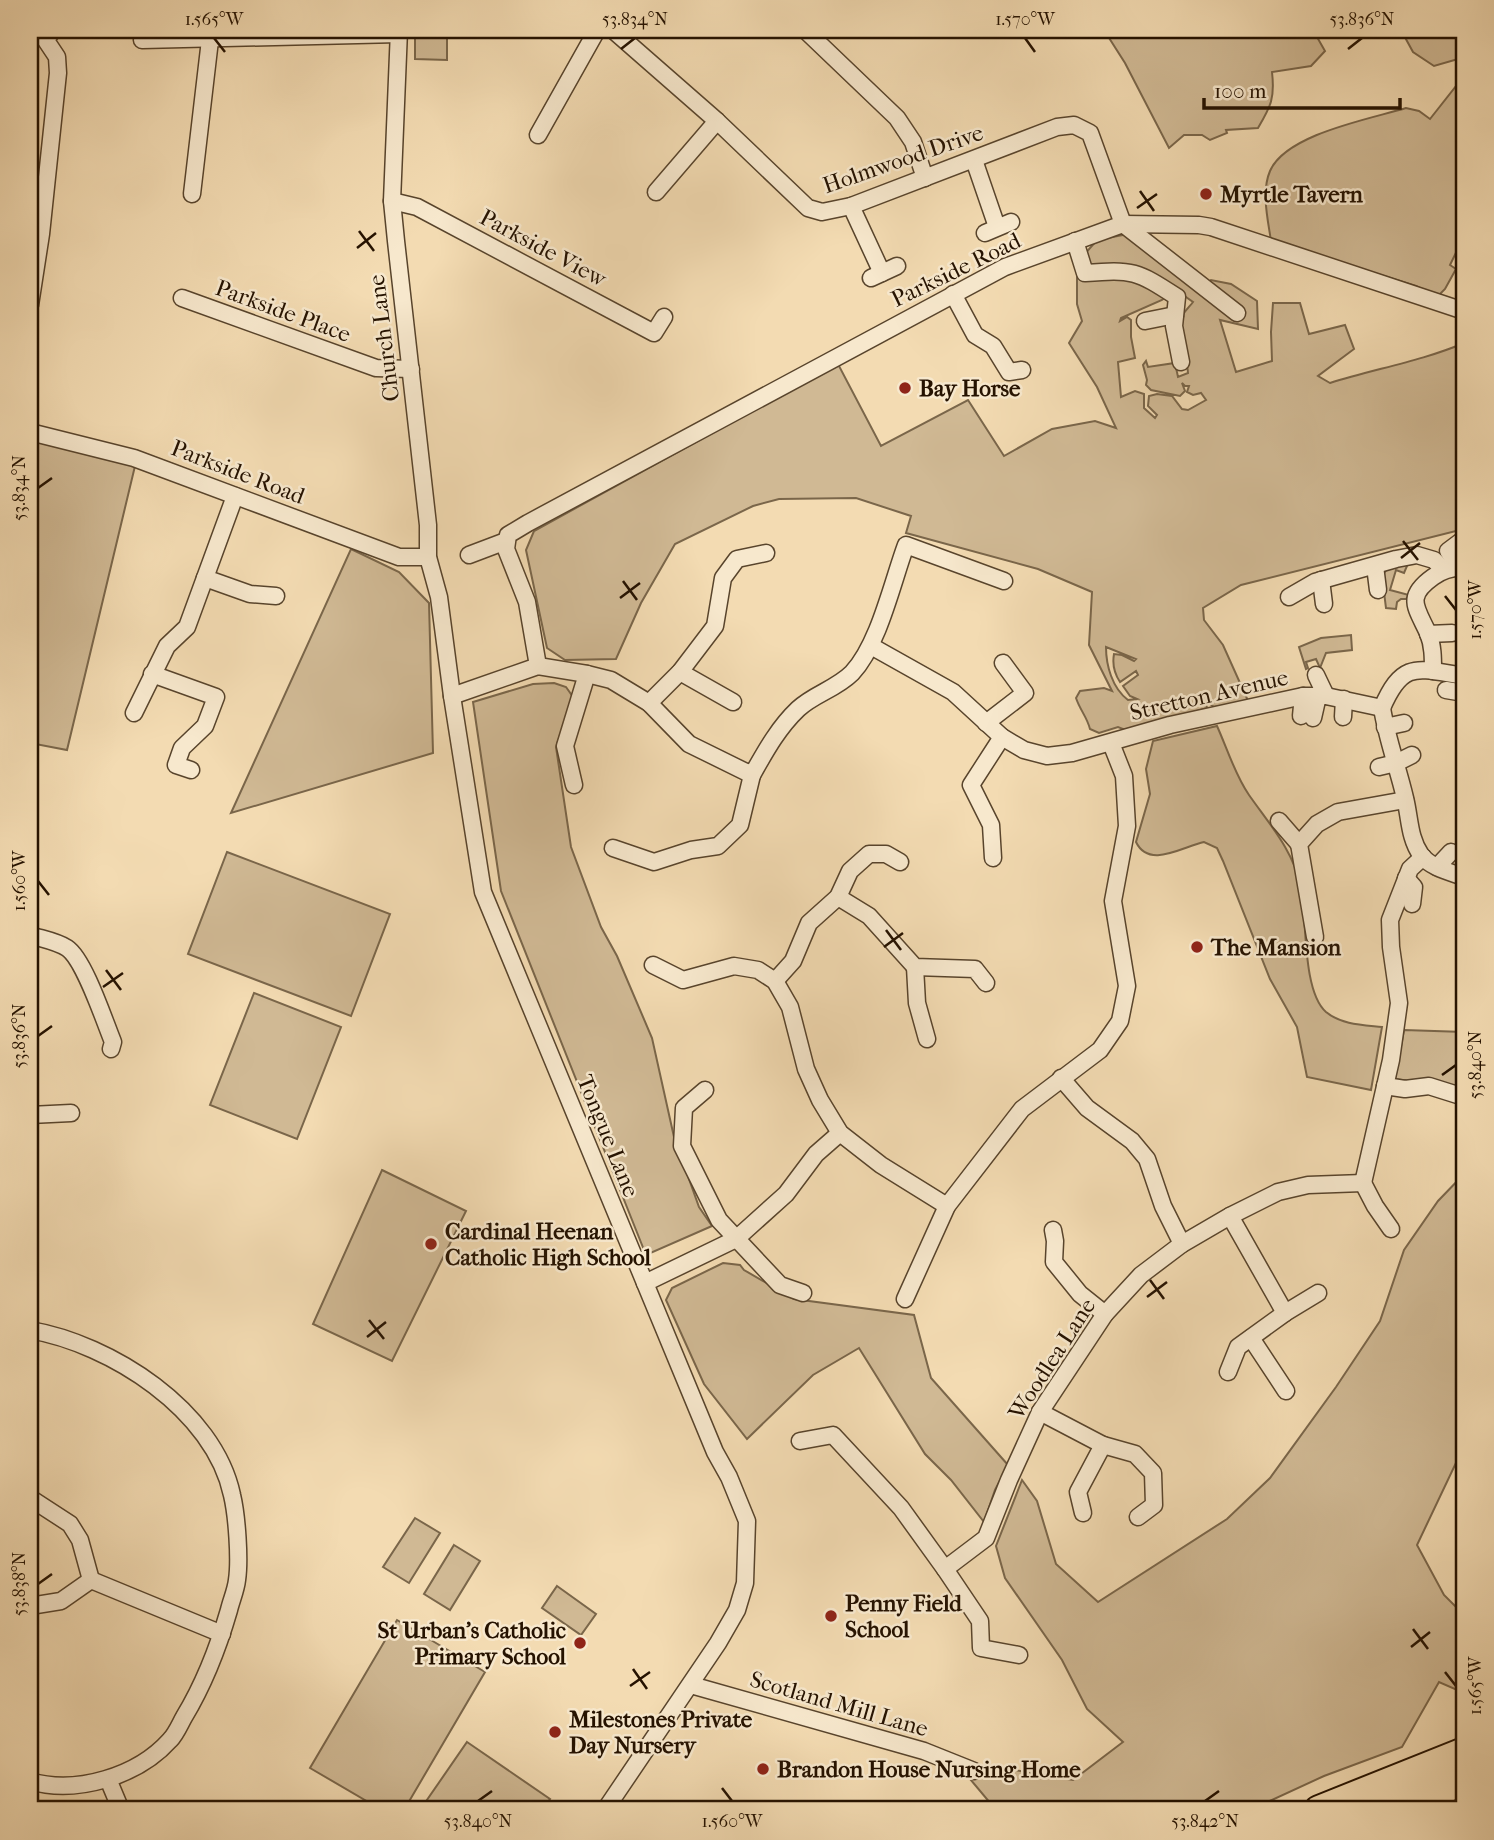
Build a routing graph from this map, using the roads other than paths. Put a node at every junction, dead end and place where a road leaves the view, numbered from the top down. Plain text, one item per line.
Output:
1 (597, 30) edge
2 (613, 30) edge
3 (805, 30) edge
4 (399, 32) edge
5 (42, 38) edge
6 (142, 40) dead end
7 (210, 40) junction
8 (717, 121) junction
9 (538, 135) dead end
10 (974, 160) junction
11 (925, 178) junction
12 (656, 192) dead end
13 (192, 194) dead end
14 (392, 201) junction
15 (851, 206) junction
16 (1124, 224) junction
17 (998, 227) dead end
18 (1075, 241) junction
19 (898, 266) dead end
20 (953, 294) junction
21 (182, 298) dead end
22 (34, 308) edge
23 (1464, 311) edge
24 (1237, 313) dead end
25 (1175, 315) junction
26 (664, 317) dead end
27 (1145, 321) dead end
28 (1181, 362) dead end
29 (411, 369) junction
30 (1022, 370) dead end
31 (30, 432) edge
32 (235, 496) junction
33 (1464, 539) edge
34 (506, 541) junction
35 (766, 554) dead end
36 (469, 555) dead end
37 (428, 557) junction
38 (1376, 566) junction
39 (1456, 569) edge
40 (205, 578) junction
41 (1321, 580) junction
42 (1004, 581) dead end
43 (1378, 590) dead end
44 (276, 596) dead end
45 (1289, 597) dead end
46 (1324, 604) dead end
47 (1452, 633) dead end
48 (1429, 634) junction
49 (871, 646) junction
50 (1416, 652) dead end
51 (1003, 663) dead end
52 (538, 666) junction
53 (1425, 670) junction
54 (680, 672) junction
55 (152, 674) junction
56 (587, 674) junction
57 (1316, 675) dead end
58 (1464, 676) edge
59 (1464, 688) edge
60 (1446, 690) dead end
61 (452, 696) junction
62 (1315, 696) junction
63 (1344, 699) junction
64 (733, 702) dead end
65 (649, 703) junction
66 (1382, 708) junction
67 (134, 713) dead end
68 (1307, 717) dead end
69 (1343, 718) dead end
70 (986, 723) junction
71 (1404, 723) dead end
72 (1385, 727) junction
73 (1002, 737) junction
74 (1111, 743) junction
75 (1412, 755) dead end
76 (1396, 763) junction
77 (1379, 767) dead end
78 (191, 770) dead end
79 (752, 775) junction
80 (574, 785) dead end
81 (1405, 800) junction
82 (1279, 821) dead end
83 (1299, 844) junction
84 (613, 848) dead end
85 (1451, 852) dead end
86 (1423, 857) junction
87 (993, 858) dead end
88 (900, 862) dead end
89 (1437, 867) junction
90 (1464, 877) edge
91 (1406, 878) junction
92 (838, 897) junction
93 (1412, 904) dead end
94 (30, 935) edge
95 (1315, 937) dead end
96 (653, 965) dead end
97 (915, 967) junction
98 (775, 981) junction
99 (986, 983) dead end
100 (928, 1039) dead end
101 (111, 1049) dead end
102 (1061, 1078) junction
103 (1385, 1086) junction
104 (705, 1090) dead end
105 (1464, 1097) edge
106 (71, 1113) dead end
107 (30, 1115) edge
108 (840, 1133) junction
109 (1363, 1183) junction
110 (947, 1206) junction
111 (1230, 1216) junction
112 (1391, 1229) dead end
113 (1053, 1230) dead end
114 (736, 1239) junction
115 (1182, 1244) junction
116 (645, 1283) junction
117 (803, 1293) dead end
118 (1318, 1293) dead end
119 (905, 1299) dead end
120 (1285, 1313) junction
121 (1105, 1314) junction
122 (30, 1330) edge
123 (1239, 1340) junction
124 (1228, 1371) dead end
125 (1286, 1391) dead end
126 (1040, 1412) junction
127 (800, 1441) dead end
128 (1103, 1445) junction
129 (30, 1498) edge
130 (1083, 1513) dead end
131 (1138, 1517) dead end
132 (945, 1569) junction
133 (91, 1580) junction
134 (30, 1606) edge
135 (222, 1634) junction
136 (1019, 1655) dead end
137 (691, 1685) junction
138 (1464, 1752) edge
139 (974, 1771) dead end
140 (108, 1779) junction
141 (1464, 1781) edge
142 (30, 1782) edge
143 (121, 1810) edge
144 (605, 1810) edge
145 (1319, 1810) edge
146 (1389, 1810) edge

1 - 9 street
2 - 8 street, Holmwood Drive
3 - 11 street
4 - 7 street
4 - 14 street, Church Lane
5 - 22 street
6 - 7 street
7 - 13 street
8 - 12 street
8 - 15 street, Holmwood Drive
10 - 11 street, Holmwood Drive
10 - 16 street, Holmwood Drive
10 - 17 street
11 - 15 street, Holmwood Drive
14 - 26 street, Parkside View
14 - 29 street, Church Lane
15 - 19 street
16 - 18 street, Parkside Road
16 - 23 street, Parkside Road
16 - 24 street
18 - 20 street, Parkside Road
18 - 25 street
20 - 30 street
20 - 34 street, Parkside Road
21 - 29 street, Parkside Place
25 - 27 street
25 - 28 street
29 - 37 street, Church Lane
31 - 32 street, Parkside Road
32 - 37 street, Parkside Road
32 - 40 street
33 - 39 street
34 - 36 street, Parkside Road
34 - 52 street
35 - 54 street
37 - 61 street, Tongue Lane
38 - 39 street
38 - 41 street
38 - 43 street
39 - 48 street
40 - 44 street
40 - 55 street
41 - 45 street
41 - 46 street
42 - 49 street
47 - 48 street
48 - 53 street
49 - 70 street, Stretton Avenue
49 - 79 street
50 - 53 street
51 - 70 street
52 - 56 street
52 - 61 street
53 - 58 street
53 - 66 street
54 - 64 street
54 - 65 street
55 - 67 street
55 - 78 street
56 - 65 street
56 - 80 street
57 - 62 street
59 - 60 street
61 - 116 street, Tongue Lane
62 - 63 street, Stretton Avenue
62 - 68 street
62 - 74 street, Stretton Avenue
63 - 66 street, Stretton Avenue
63 - 69 street
65 - 79 street
66 - 72 street
70 - 73 street, Stretton Avenue
71 - 72 street
72 - 76 street
73 - 74 street, Stretton Avenue
73 - 87 street
74 - 102 street
75 - 76 street
76 - 77 street
76 - 81 street
79 - 84 street
81 - 83 street
81 - 86 street
82 - 83 street
83 - 95 street
85 - 89 street
86 - 89 street
86 - 91 street
88 - 92 street
89 - 90 street
91 - 93 street
91 - 103 street
92 - 97 street
92 - 98 street
94 - 101 street
96 - 98 street
97 - 99 street
97 - 100 street
98 - 108 street
102 - 110 street
102 - 115 street
103 - 105 street
103 - 109 street
104 - 114 street
106 - 107 street
108 - 110 street
108 - 114 street
109 - 111 street, Woodlea Lane
109 - 112 street
110 - 119 street
111 - 115 street, Woodlea Lane
111 - 120 street
113 - 121 street
114 - 116 street
114 - 117 street
115 - 121 street, Woodlea Lane
116 - 137 street, Tongue Lane
118 - 120 street
120 - 123 street
121 - 126 street, Woodlea Lane
122 - 135 street
123 - 124 street
123 - 125 street
126 - 128 street
126 - 132 street, Woodlea Lane
127 - 132 street
128 - 130 street
128 - 131 street
129 - 133 street
132 - 136 street
133 - 134 street
133 - 135 street
135 - 140 street
137 - 139 street, Scotland Mill Lane
137 - 144 street, Tongue Lane
138 - 145 highway
140 - 142 street
140 - 143 street
141 - 146 highway

